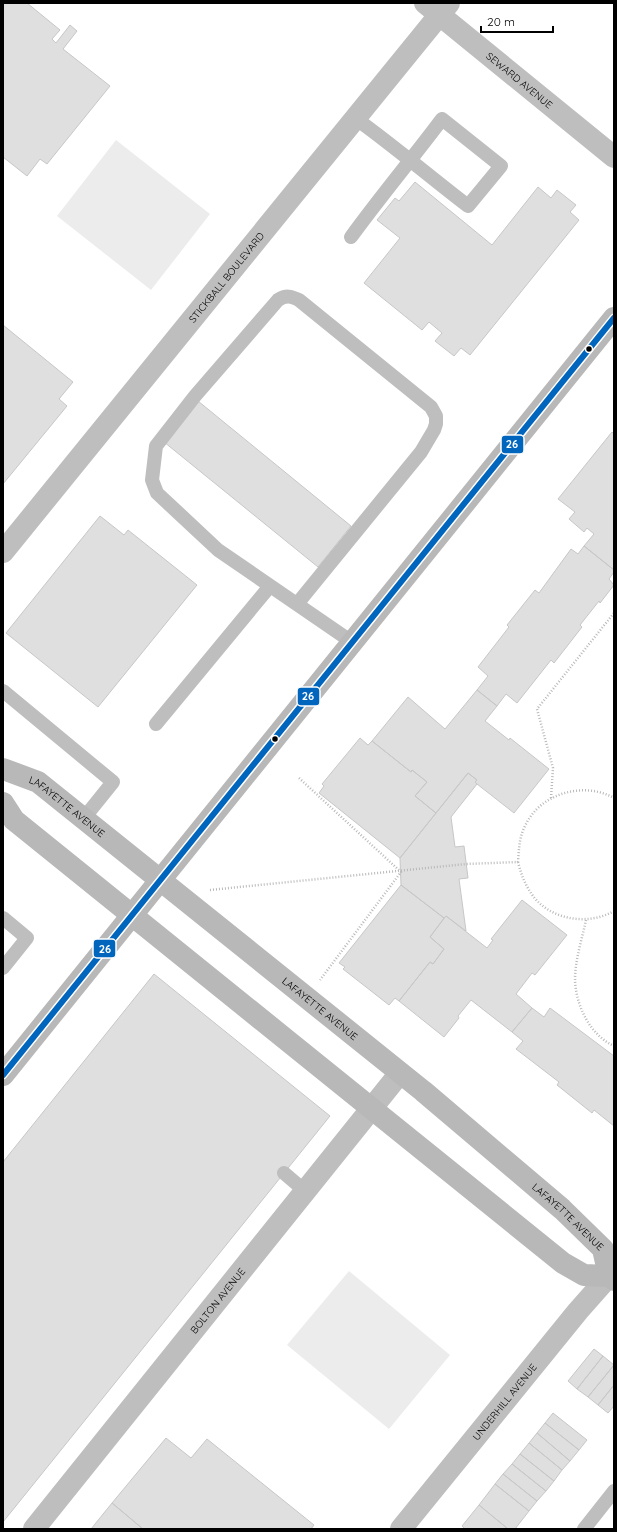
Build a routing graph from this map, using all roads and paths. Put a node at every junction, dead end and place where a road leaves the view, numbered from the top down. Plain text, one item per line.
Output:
1 (438, 7) edge
2 (355, 118) junction
3 (614, 157) edge
4 (410, 161) junction
5 (351, 236) dead end
6 (614, 318) edge
7 (3, 552) edge
8 (270, 586) junction
9 (297, 604) junction
10 (614, 613) edge
11 (352, 642) junction
12 (3, 691) edge
13 (156, 724) dead end
14 (3, 769) edge
15 (299, 778) dead end
16 (551, 798) junction
17 (614, 798) edge
18 (4, 808) edge
19 (84, 818) junction
20 (518, 862) junction
21 (401, 872) junction
22 (161, 880) junction
23 (208, 890) dead end
24 (614, 911) edge
25 (131, 916) junction
26 (3, 918) edge
27 (586, 920) junction
28 (3, 968) edge
29 (320, 980) dead end
30 (614, 1046) edge
31 (400, 1073) junction
32 (3, 1075) edge
33 (372, 1107) junction
34 (284, 1173) dead end
35 (305, 1191) junction
36 (612, 1278) edge
37 (614, 1491) edge
38 (34, 1529) edge
39 (401, 1529) edge
40 (584, 1529) edge

1 - 2 street, STICKBALL BOULEVARD
1 - 3 street, SEWARD AVENUE
2 - 4 lane
2 - 7 street, STICKBALL BOULEVARD
4 - 4 lane
4 - 5 lane
6 - 11 street
8 - 9 lane
8 - 9 lane
8 - 13 lane
9 - 11 lane
10 - 16 path
11 - 22 street
12 - 19 lane
14 - 19 street, LAFAYETTE AVENUE
15 - 21 path
16 - 17 path
16 - 20 path
18 - 25 street
19 - 22 street, LAFAYETTE AVENUE
20 - 21 path
20 - 27 path
21 - 23 path
21 - 29 path
22 - 25 street
22 - 31 street, LAFAYETTE AVENUE
24 - 27 path
25 - 32 street
25 - 33 street
26 - 28 lane
27 - 30 path
31 - 33 street, BOLTON AVENUE
31 - 36 street, LAFAYETTE AVENUE
33 - 35 street, BOLTON AVENUE
33 - 36 street
34 - 35 lane
35 - 38 street, BOLTON AVENUE
36 - 39 street, UNDERHILL AVENUE
37 - 40 lane

